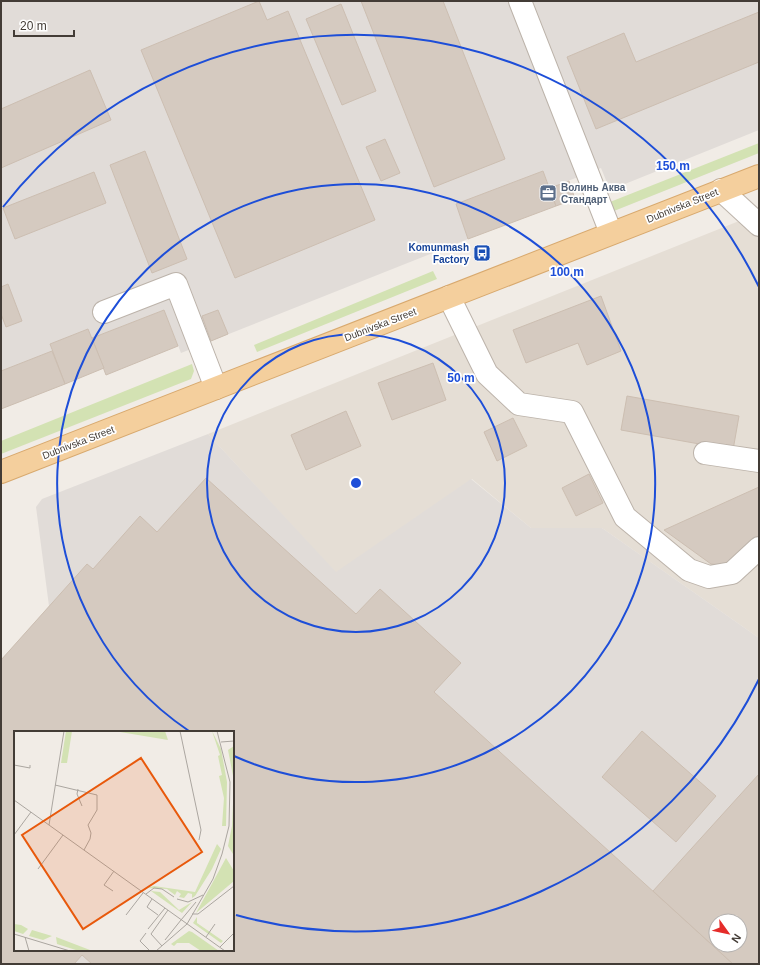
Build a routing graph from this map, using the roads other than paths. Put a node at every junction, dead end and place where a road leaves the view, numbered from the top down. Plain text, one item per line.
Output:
1 (520, 1) edge
2 (759, 176) edge
3 (721, 190) junction
4 (759, 225) edge
5 (611, 233) junction
6 (449, 297) junction
7 (104, 312) dead end
8 (216, 388) junction
9 (705, 454) dead end
10 (759, 461) edge
11 (1, 472) edge
12 (759, 548) edge

1 - 5 lane
2 - 3 main road, Dubnivska Street
3 - 4 lane
3 - 5 main road, Dubnivska Street
5 - 6 main road, Dubnivska Street
6 - 8 main road, Dubnivska Street
6 - 12 lane
7 - 8 lane
8 - 11 main road, Dubnivska Street
9 - 10 lane

